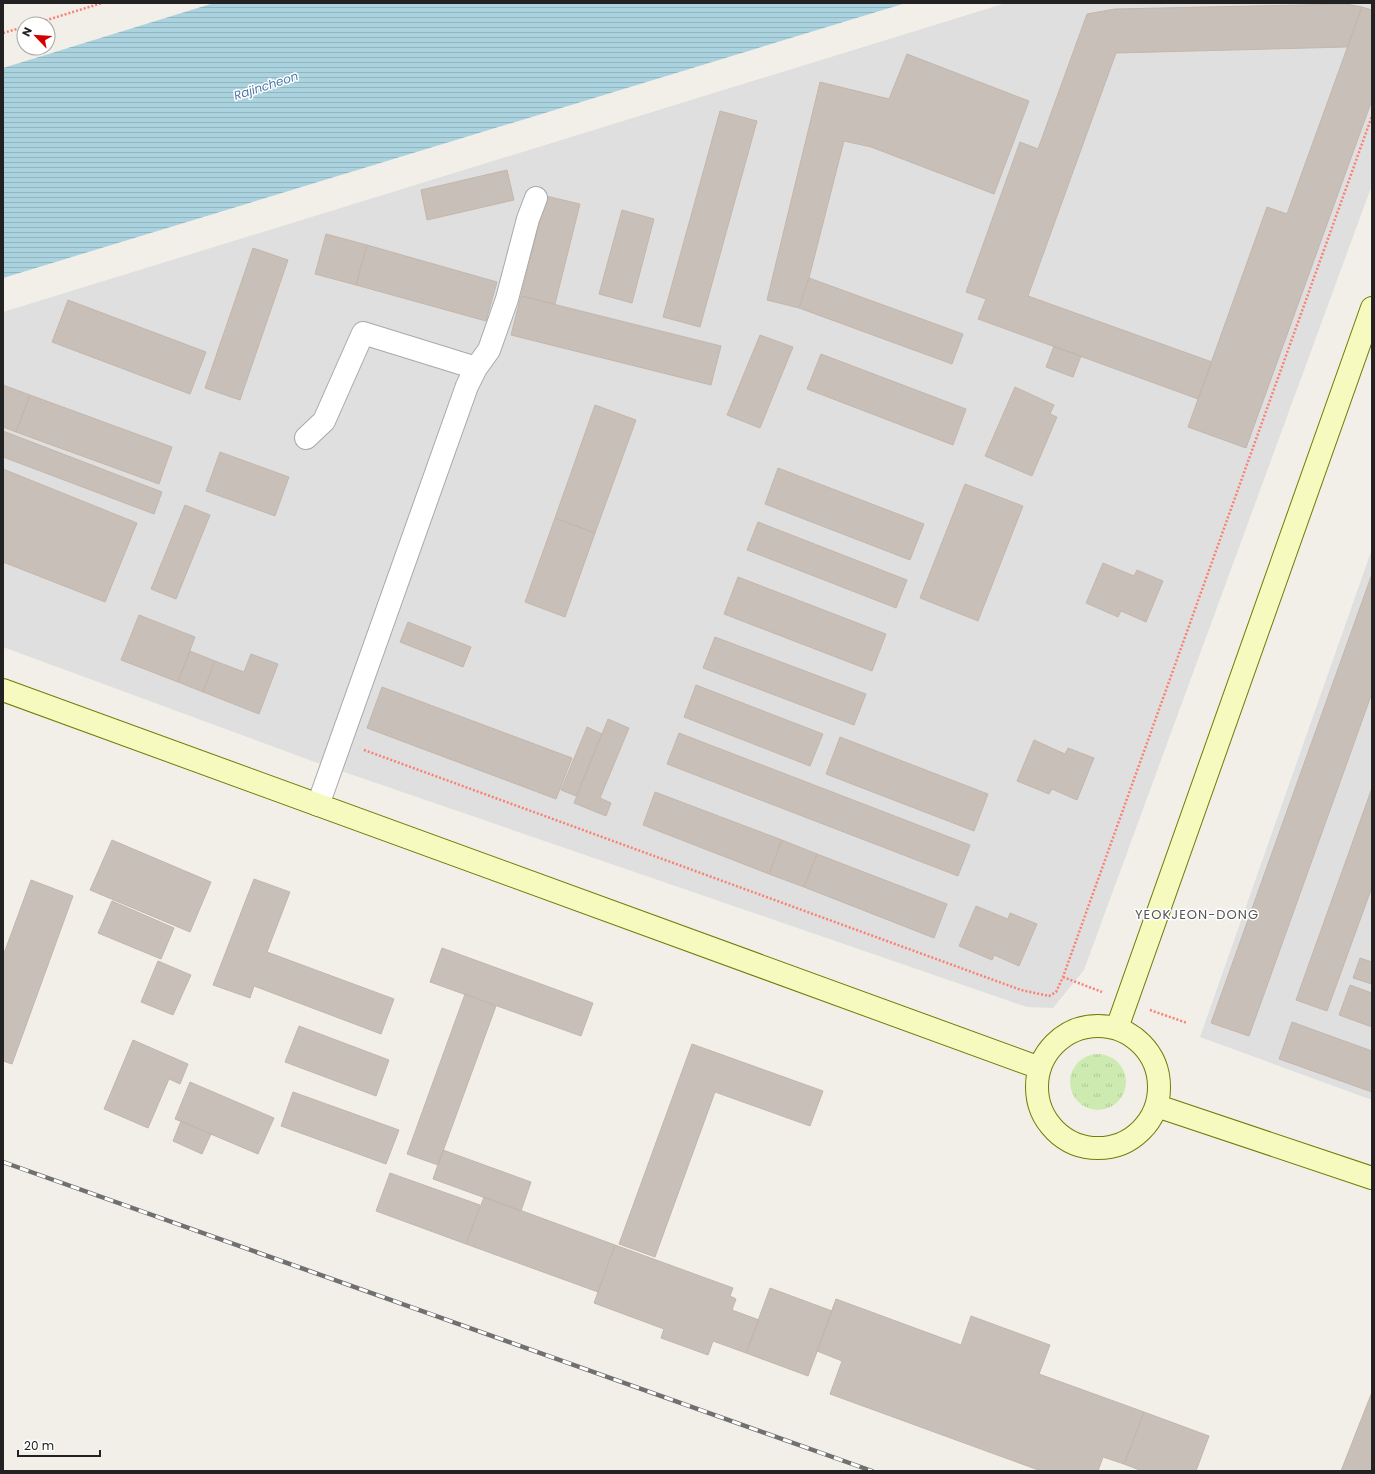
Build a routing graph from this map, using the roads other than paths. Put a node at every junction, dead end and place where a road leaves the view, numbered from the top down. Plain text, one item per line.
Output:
1 (536, 198) dead end
2 (1372, 308) edge
3 (476, 368) junction
4 (306, 438) dead end
5 (3, 690) edge
6 (318, 805) junction
7 (1117, 1028) junction
8 (1040, 1068) junction
9 (1157, 1106) junction
10 (1372, 1178) edge

1 - 3 street
2 - 7 main road
3 - 4 street
3 - 6 street
5 - 6 main road
6 - 8 main road
7 - 8 main road
7 - 9 main road
8 - 9 main road
9 - 10 main road

